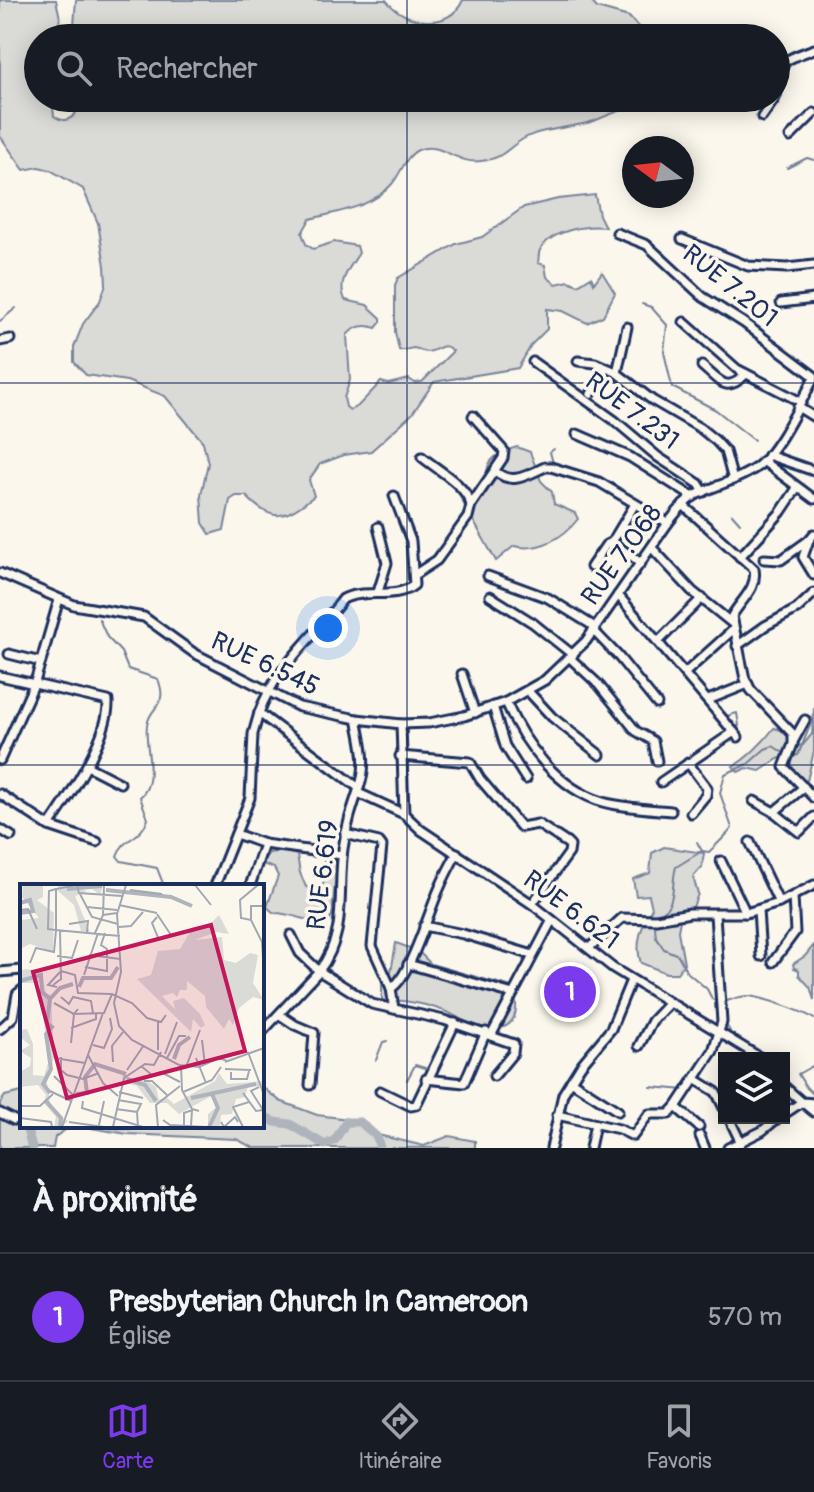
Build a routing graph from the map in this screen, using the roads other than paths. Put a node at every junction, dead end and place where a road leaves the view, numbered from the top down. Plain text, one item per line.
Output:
1 (814, 49) edge
2 (790, 56) edge
3 (766, 112) edge
4 (814, 113) edge
5 (762, 117) dead end
6 (790, 137) dead end
7 (617, 233) dead end
8 (682, 239) dead end
9 (814, 265) edge
10 (814, 299) edge
11 (781, 303) dead end
12 (684, 322) dead end
13 (627, 327) dead end
14 (10, 339) dead end
15 (0, 341) edge
16 (578, 361) dead end
17 (533, 362) dead end
18 (702, 366) dead end
19 (606, 368) junction
20 (616, 372) junction
21 (746, 374) junction
22 (814, 377) edge
23 (591, 394) dead end
24 (799, 405) junction
25 (473, 416) dead end
26 (814, 417) edge
27 (577, 434) dead end
28 (422, 457) dead end
29 (766, 458) junction
30 (495, 471) junction
31 (814, 471) edge
32 (733, 480) junction
33 (797, 488) junction
34 (704, 492) junction
35 (394, 496) dead end
36 (693, 497) junction
37 (814, 499) edge
38 (635, 504) junction
39 (471, 505) junction
40 (683, 505) junction
41 (668, 523) junction
42 (378, 527) dead end
43 (811, 537) edge
44 (612, 542) junction
45 (652, 548) junction
46 (740, 557) junction
47 (764, 559) dead end
48 (641, 563) junction
49 (591, 567) dead end
50 (0, 573) edge
51 (414, 575) junction
52 (814, 575) edge
53 (488, 576) dead end
54 (378, 592) junction
55 (618, 595) junction
56 (490, 596) dead end
57 (813, 596) edge
58 (702, 598) junction
59 (59, 599) junction
60 (733, 626) junction
61 (594, 628) junction
62 (658, 642) junction
63 (737, 646) junction
64 (9, 654) dead end
65 (572, 657) junction
66 (41, 662) junction
67 (685, 673) junction
68 (462, 674) dead end
69 (0, 676) edge
70 (35, 682) junction
71 (748, 684) junction
72 (269, 690) junction
73 (528, 691) junction
74 (708, 700) junction
75 (506, 702) junction
76 (657, 704) dead end
77 (493, 706) junction
78 (259, 713) junction
79 (475, 713) junction
80 (357, 719) junction
81 (805, 720) dead end
82 (401, 724) junction
83 (794, 740) junction
84 (600, 755) dead end
85 (400, 756) junction
86 (0, 760) edge
87 (657, 761) dead end
88 (688, 763) junction
89 (87, 766) junction
90 (526, 779) dead end
91 (661, 782) dead end
92 (120, 783) dead end
93 (358, 791) junction
94 (810, 791) edge
95 (0, 794) edge
96 (754, 801) dead end
97 (671, 811) dead end
98 (774, 812) junction
99 (691, 813) dead end
100 (404, 814) junction
101 (814, 817) edge
102 (49, 826) junction
103 (0, 829) edge
104 (236, 834) junction
105 (345, 834) junction
106 (11, 836) dead end
107 (97, 842) dead end
108 (750, 842) dead end
109 (264, 844) junction
110 (457, 853) junction
111 (342, 855) junction
112 (721, 861) dead end
113 (216, 884) edge
114 (251, 884) edge
115 (814, 885) edge
116 (793, 897) junction
117 (779, 903) junction
118 (532, 904) junction
119 (758, 910) junction
120 (746, 913) junction
121 (715, 914) junction
122 (552, 920) junction
123 (424, 926) junction
124 (291, 935) dead end
125 (589, 948) junction
126 (533, 955) junction
127 (761, 956) dead end
128 (773, 962) dead end
129 (408, 964) junction
130 (20, 970) edge
131 (319, 971) junction
132 (0, 972) edge
133 (631, 980) junction
134 (391, 988) junction
135 (20, 992) edge
136 (513, 994) junction
137 (669, 1003) junction
138 (394, 1009) junction
139 (280, 1015) junction
140 (455, 1023) junction
141 (0, 1029) edge
142 (264, 1030) edge
143 (719, 1032) junction
144 (489, 1033) junction
145 (639, 1046) dead end
146 (751, 1052) edge
147 (494, 1076) dead end
148 (426, 1079) junction
149 (695, 1079) junction
150 (571, 1081) junction
151 (310, 1085) dead end
152 (380, 1091) dead end
153 (790, 1091) edge
154 (718, 1096) edge
155 (802, 1102) junction
156 (814, 1103) edge
157 (676, 1107) junction
158 (790, 1110) edge
159 (618, 1111) dead end
160 (814, 1112) edge
161 (0, 1113) edge
162 (557, 1115) junction
163 (14, 1120) dead end
164 (595, 1124) junction
165 (732, 1124) edge
166 (769, 1124) edge
167 (699, 1127) dead end
168 (700, 1136) dead end
169 (741, 1143) junction
170 (551, 1148) edge
171 (590, 1148) edge
172 (705, 1148) edge
173 (728, 1148) edge

1 - 2 street
3 - 5 street
4 - 6 street
7 - 22 street, RUE 7.201
8 - 9 street
10 - 11 street
12 - 21 street
13 - 20 street
14 - 15 street
16 - 19 street
17 - 34 street, RUE 7.231
18 - 21 street
19 - 20 street
19 - 23 street
20 - 32 street
21 - 24 street
22 - 24 street, RUE 7.068
24 - 26 street
24 - 29 street, RUE 7.068
25 - 30 street
27 - 36 street
28 - 39 street
29 - 31 street
29 - 32 street, RUE 7.068
29 - 33 street
30 - 38 street
30 - 39 street
32 - 34 street, RUE 7.068
33 - 37 street
33 - 46 street
34 - 36 street, RUE 7.068
35 - 51 street
36 - 40 street, RUE 7.068
38 - 41 street
38 - 44 street
39 - 51 street
40 - 41 street, RUE 7.068
40 - 46 street
41 - 45 street, RUE 7.068
42 - 54 street
43 - 47 street
43 - 52 street
44 - 48 street
44 - 49 street
45 - 48 street, RUE 7.068
45 - 58 street
46 - 60 street
48 - 55 street, RUE 7.068
50 - 59 street, RUE 6.545
51 - 54 street
53 - 61 street
54 - 72 street
55 - 61 street, RUE 7.068
55 - 62 street
56 - 65 street
57 - 63 street
58 - 60 street
58 - 62 street
59 - 66 street
59 - 72 street, RUE 6.545
60 - 63 street
60 - 67 street
61 - 65 street, RUE 6.545
61 - 76 street
62 - 67 street
63 - 71 street
64 - 66 street
65 - 73 street, RUE 6.545
65 - 87 street
66 - 70 street
67 - 74 street
68 - 79 street
69 - 70 street
70 - 86 street
70 - 89 street
71 - 74 street
71 - 83 street
72 - 78 street
72 - 80 street, RUE 6.545
73 - 75 street, RUE 6.545
73 - 84 street
74 - 88 street
75 - 77 street, RUE 6.545
75 - 97 street
77 - 79 street, RUE 6.545
77 - 90 street
78 - 93 street, RUE 6.619
78 - 104 street
79 - 82 street, RUE 6.545
80 - 82 street, RUE 6.545
80 - 93 street
81 - 83 street
82 - 85 street
83 - 94 street
85 - 100 street
85 - 118 street
88 - 91 street
88 - 99 street
89 - 92 street
89 - 102 street
93 - 100 street, RUE 6.621
93 - 105 street, RUE 6.619
94 - 98 street
95 - 102 street
96 - 98 street
98 - 101 street
100 - 110 street, RUE 6.621
102 - 107 street
103 - 106 street
104 - 109 street
104 - 113 street
105 - 111 street, RUE 6.619
105 - 134 street
108 - 117 street
109 - 111 street
109 - 114 street
110 - 118 street, RUE 6.621
110 - 123 street
111 - 131 street, RUE 6.619
112 - 120 street
115 - 116 street
116 - 117 street
116 - 128 street
117 - 119 street
118 - 122 street, RUE 6.621
119 - 120 street
119 - 127 street
120 - 121 street
121 - 125 street
121 - 143 street
122 - 125 street, RUE 6.621
122 - 126 street
123 - 126 street
123 - 129 street
124 - 131 street, RUE 6.619
125 - 133 street, RUE 6.621
126 - 136 street
129 - 134 street
129 - 136 street
130 - 132 street
131 - 138 street
131 - 139 street
133 - 137 street, RUE 6.621
133 - 150 street
134 - 138 street
135 - 141 street
136 - 144 street
137 - 143 street, RUE 6.621
137 - 145 street
138 - 140 street
139 - 142 street
139 - 151 street
140 - 144 street
140 - 148 street
143 - 146 street, RUE 6.621
143 - 149 street
144 - 147 street
144 - 148 street
148 - 152 street
149 - 154 street
149 - 157 street
150 - 159 street
150 - 162 street
153 - 155 street
155 - 156 street
155 - 158 street
155 - 160 street
157 - 164 street
157 - 167 street
161 - 163 street
162 - 164 street
162 - 170 street
164 - 171 street
165 - 169 street
166 - 169 street
168 - 172 street
169 - 173 street

